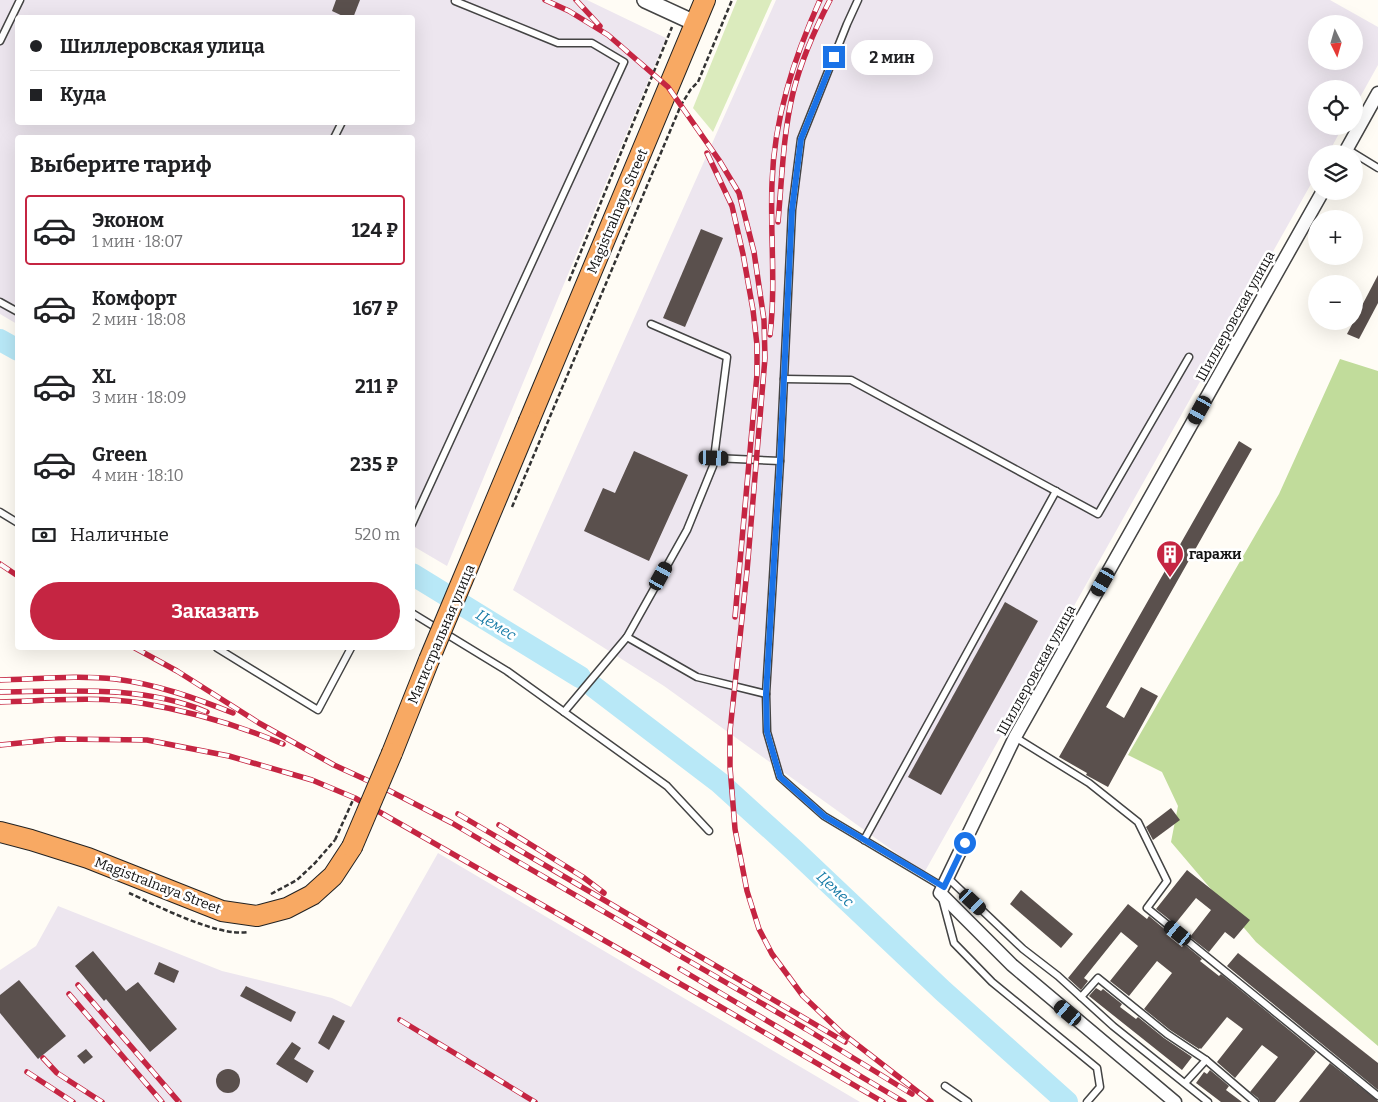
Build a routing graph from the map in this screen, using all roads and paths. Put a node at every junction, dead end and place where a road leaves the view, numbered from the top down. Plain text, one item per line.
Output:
1 (20, 0) edge
2 (645, 0) edge
3 (705, 0) edge
4 (732, 0) edge
5 (858, 0) edge
6 (455, 1) edge
7 (677, 15) junction
8 (695, 24) junction
9 (0, 41) edge
10 (1378, 93) edge
11 (1348, 145) edge
12 (1363, 160) edge
13 (1378, 168) edge
14 (1318, 200) edge
15 (568, 282) dead end
16 (0, 302) edge
17 (15, 310) edge
18 (651, 324) dead end
19 (1189, 357) dead end
20 (784, 379) junction
21 (529, 422) joint
22 (714, 458) junction
23 (780, 461) junction
24 (1056, 491) junction
25 (512, 508) dead end
26 (0, 512) edge
27 (415, 517) edge
28 (15, 521) edge
29 (415, 615) edge
30 (626, 637) junction
31 (220, 650) edge
32 (349, 650) edge
33 (766, 694) junction
34 (564, 712) junction
35 (1016, 737) junction
36 (709, 831) dead end
37 (0, 832) edge
38 (864, 840) junction
39 (344, 844) junction
40 (944, 886) junction
41 (263, 897) dead end
42 (1081, 997) junction
43 (1206, 1060) junction
44 (1185, 1083) junction
45 (945, 1086) dead end
46 (1378, 1096) edge
47 (1089, 1100) edge
48 (968, 1102) edge
49 (1176, 1102) edge
50 (1208, 1102) edge
51 (1254, 1102) edge

1 - 9 lane
2 - 7 street
3 - 8 highway, Magistralnaya Street
4 - 25 path
5 - 20 lane
6 - 27 lane
7 - 8 street
7 - 15 path
8 - 21 highway, Magistralnaya Street
10 - 11 street
12 - 13 lane
14 - 35 street, Шиллеровская улица
16 - 17 lane
18 - 22 lane
19 - 24 lane
20 - 23 lane
20 - 24 lane
21 - 39 highway, Магистральная улица, bridge
22 - 23 lane
22 - 30 lane
23 - 33 lane
24 - 38 lane
26 - 28 lane
29 - 34 lane
30 - 33 lane
30 - 34 lane
31 - 32 lane
33 - 38 lane
34 - 36 lane
35 - 40 street, Шиллеровская улица
35 - 46 lane
37 - 39 highway, Magistralnaya Street
38 - 40 lane
39 - 41 path
40 - 42 lane
40 - 47 lane
40 - 49 street
42 - 43 lane
42 - 44 lane
43 - 44 lane
43 - 51 lane
44 - 50 lane
45 - 48 lane

